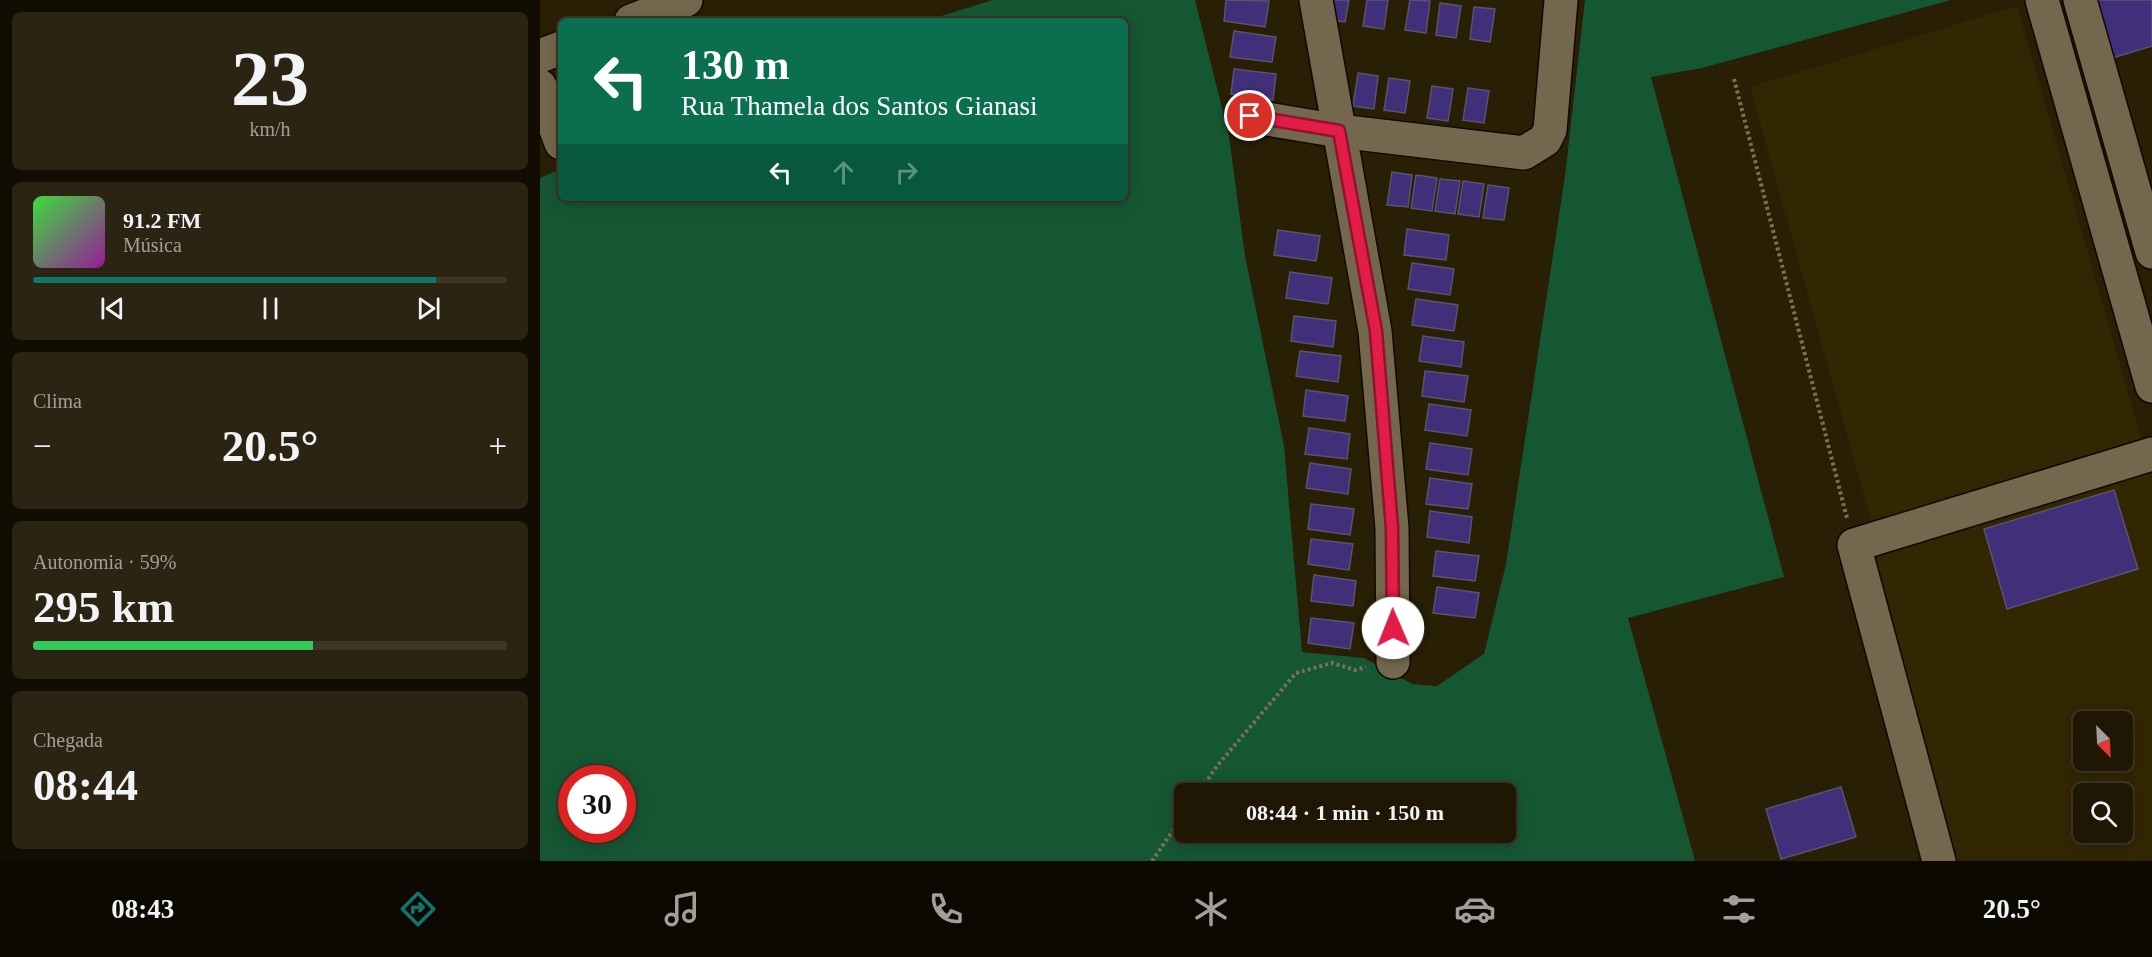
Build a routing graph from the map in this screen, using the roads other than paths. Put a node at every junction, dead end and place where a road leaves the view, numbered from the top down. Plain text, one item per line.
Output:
1 (686, 0) edge
2 (1316, 0) edge
3 (1561, 0) edge
4 (2042, 0) edge
5 (2080, 0) edge
6 (639, 18) edge
7 (558, 49) edge
8 (540, 56) edge
9 (540, 86) edge
10 (1250, 116) dead end
11 (1339, 131) junction
12 (558, 135) edge
13 (2152, 252) edge
14 (2152, 386) edge
15 (2152, 454) edge
16 (1393, 662) road end
17 (1939, 861) edge

1 - 6 street
2 - 11 street
3 - 11 street
4 - 14 street
5 - 13 street
7 - 8 street
9 - 12 street
10 - 11 street
11 - 16 street
15 - 17 street

